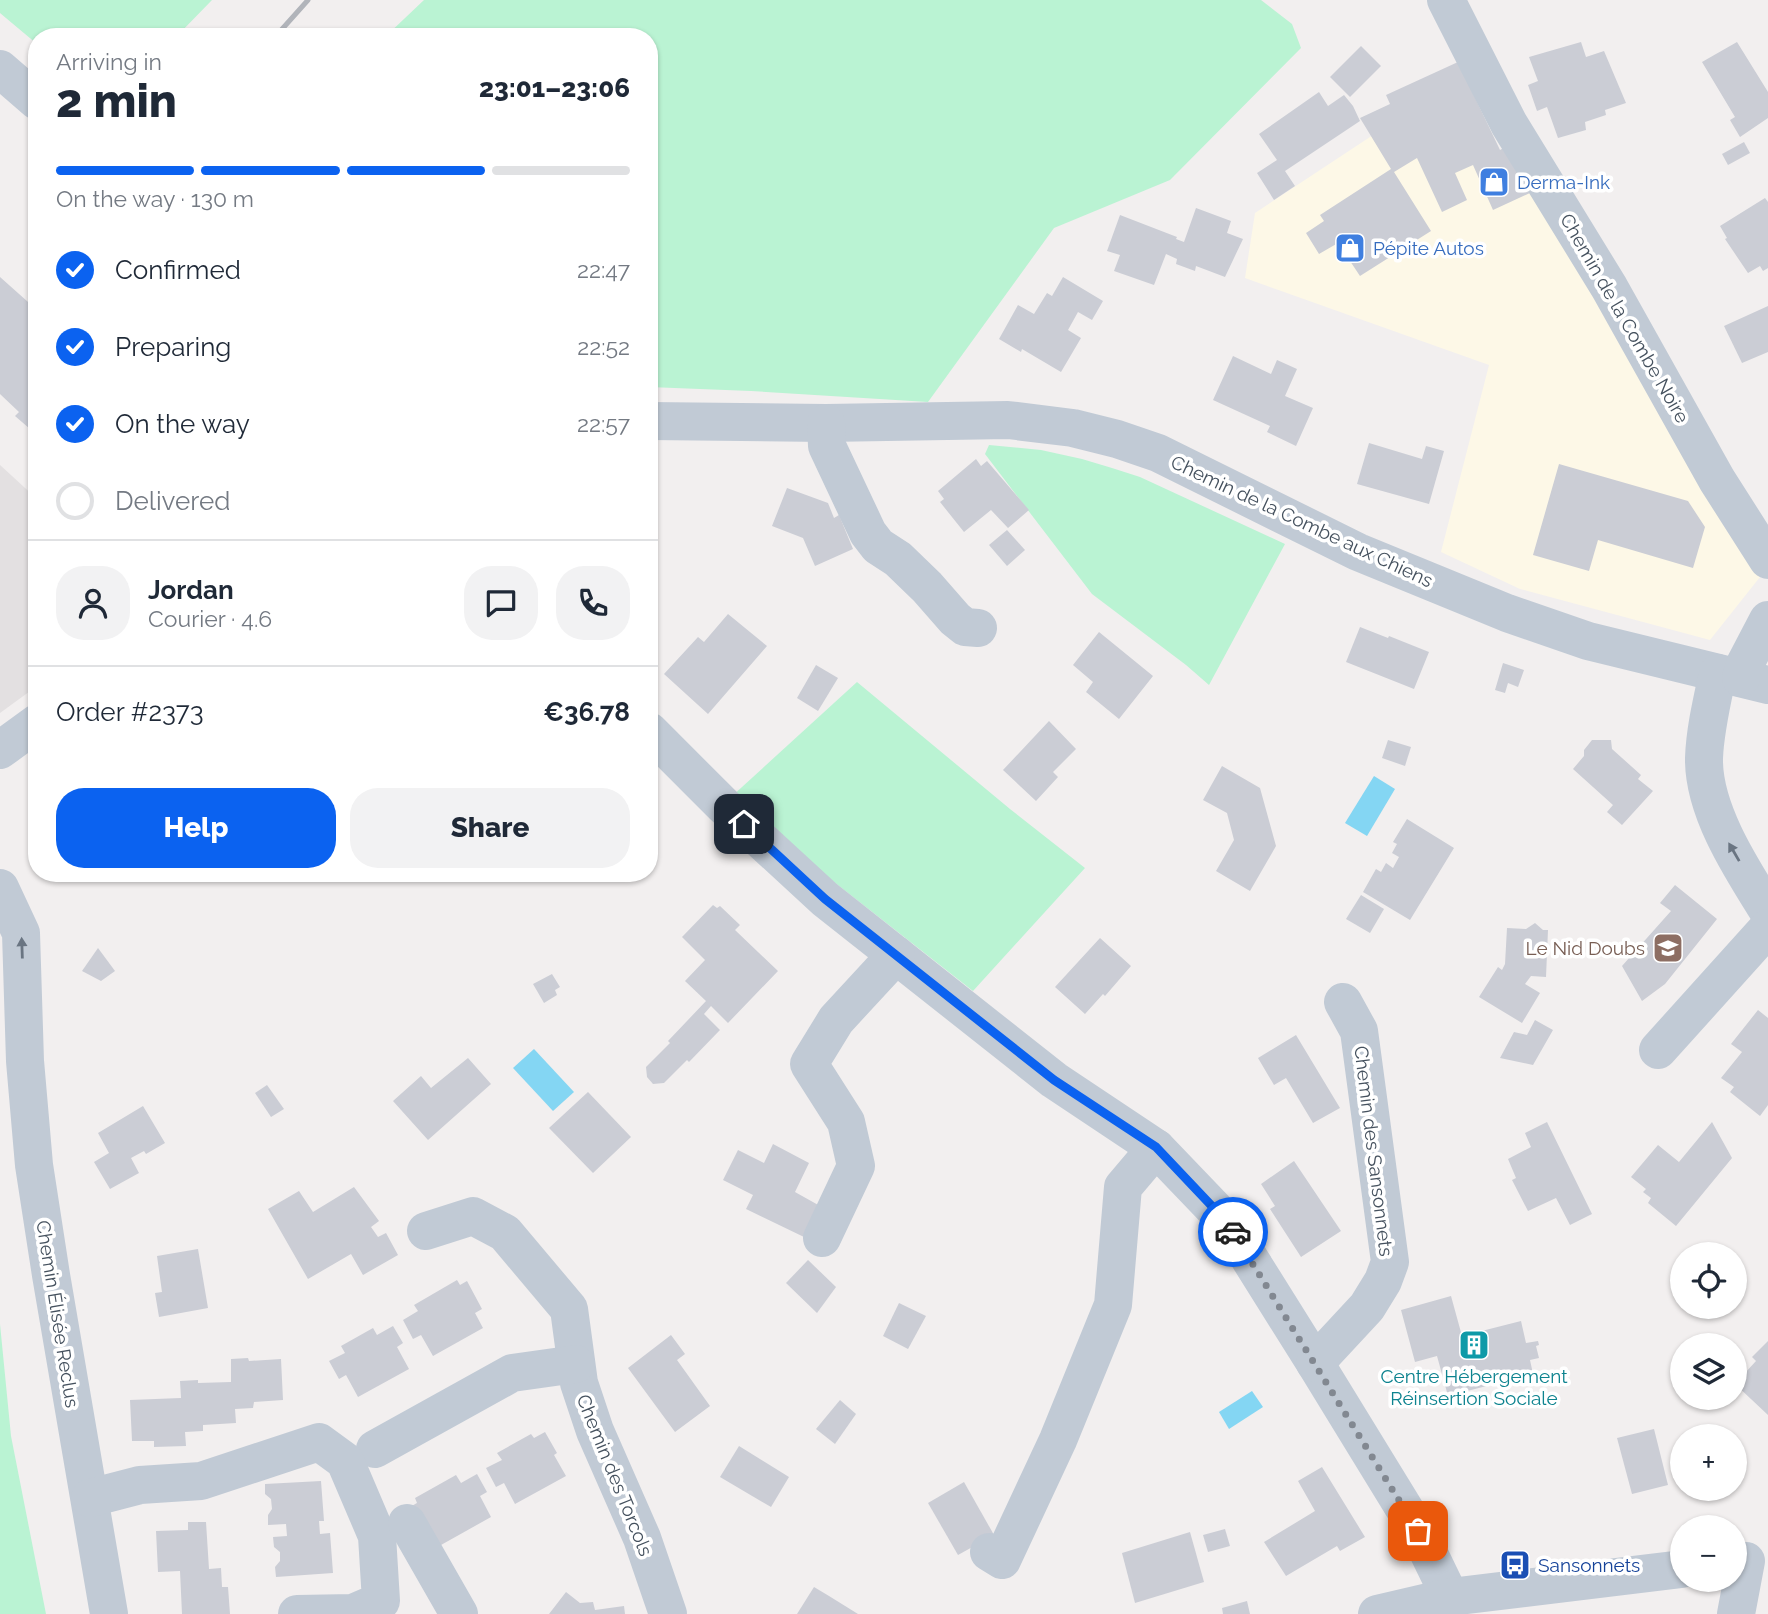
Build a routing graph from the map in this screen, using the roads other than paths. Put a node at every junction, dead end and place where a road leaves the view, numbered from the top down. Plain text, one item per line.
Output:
1 (1446, 0) edge
2 (0, 69) edge
3 (28, 93) edge
4 (658, 421) edge
5 (826, 423) junction
6 (1768, 561) edge
7 (1768, 620) edge
8 (978, 628) dead end
9 (1742, 678) edge
10 (28, 730) edge
11 (658, 740) edge
12 (0, 750) edge
13 (0, 888) edge
14 (1768, 911) edge
15 (1768, 928) edge
16 (896, 955) junction
17 (0, 971) edge
18 (1343, 1002) dead end
19 (24, 1013) junction
20 (1658, 1050) dead end
21 (1156, 1147) junction
22 (426, 1231) dead end
23 (822, 1238) dead end
24 (1315, 1363) junction
25 (576, 1364) junction
26 (375, 1449) dead end
27 (90, 1499) junction
28 (407, 1523) dead end
29 (989, 1552) dead end
30 (1749, 1560) edge
31 (1670, 1570) edge
32 (1450, 1597) junction
33 (109, 1614) edge
34 (297, 1614) edge
35 (459, 1614) edge
36 (668, 1614) edge
37 (1377, 1614) edge
38 (1736, 1614) edge

1 - 6 street, Chemin de la Combe Noire
2 - 3 street
4 - 5 street, Chemin de la Combe aux Chiens
5 - 8 street
5 - 9 street, Chemin de la Combe aux Chiens
7 - 9 street
14 -> 9 street
10 - 12 street
11 - 16 street
19 -> 13 street, Chemin Élisée Reclus
15 - 20 street
16 - 21 street
16 - 23 street
17 - 19 street, Chemin Élisée Reclus
18 - 24 street, Chemin des Sansonnets
19 - 27 street, Chemin Élisée Reclus
21 - 24 street
21 - 29 street
22 - 25 street, Chemin des Torcols
24 - 32 street
25 - 26 street
25 - 36 street, Chemin des Torcols
27 - 33 street, Chemin Élisée Reclus
27 - 34 street
28 - 35 street
30 - 38 street
31 - 32 street
32 - 37 street

